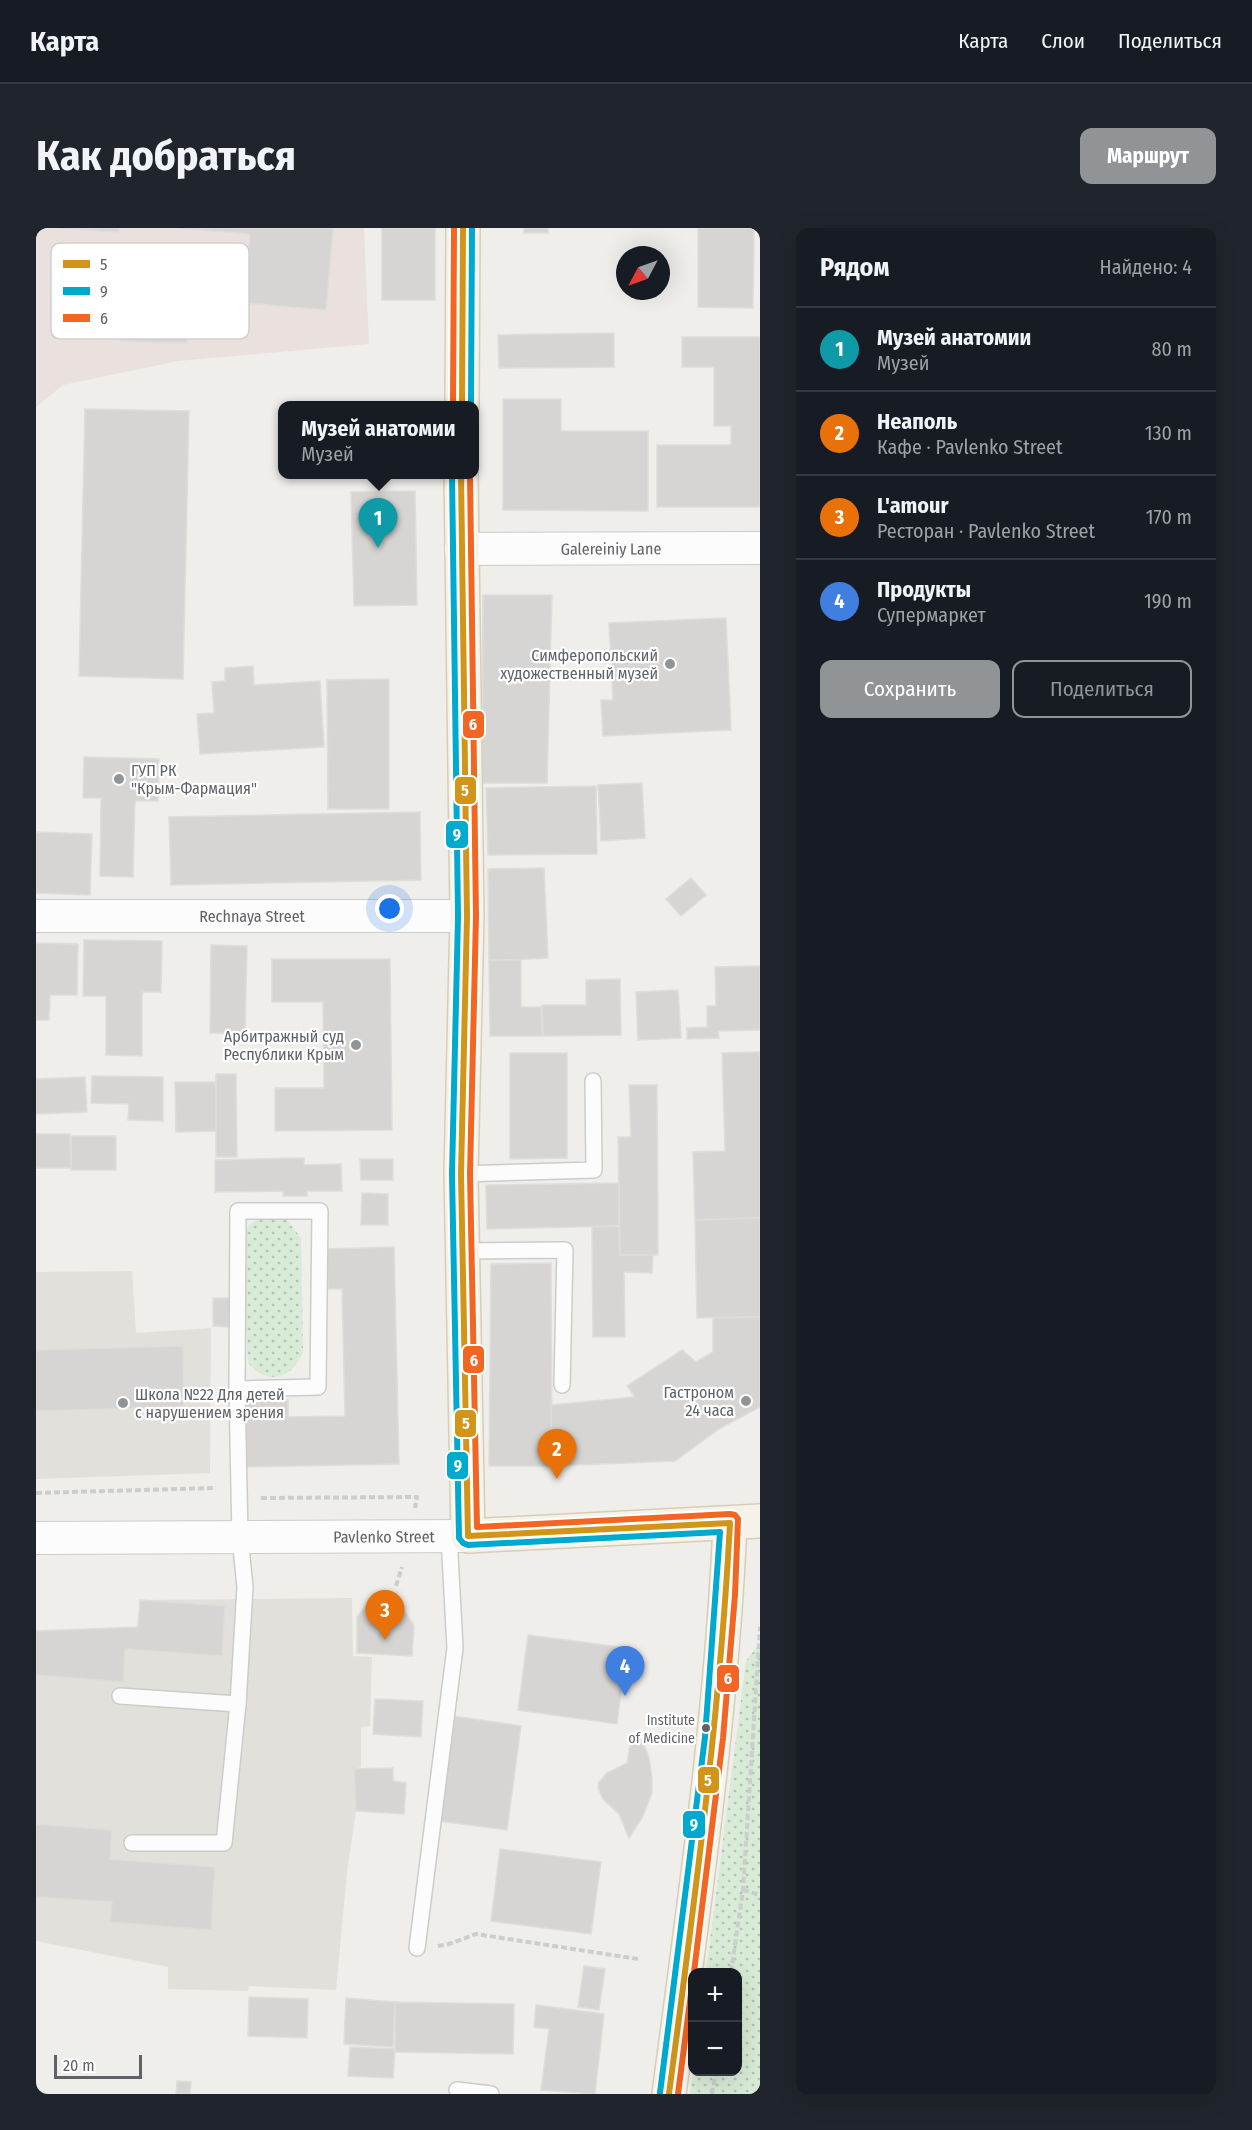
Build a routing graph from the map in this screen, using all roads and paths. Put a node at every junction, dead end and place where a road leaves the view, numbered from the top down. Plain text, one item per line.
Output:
1 (463, 228) edge
2 (462, 401) edge
3 (461, 479) edge
4 (760, 548) edge
5 (461, 549) junction
6 (36, 916) edge
7 (467, 916) junction
8 (593, 1081) dead end
9 (460, 1174) junction
10 (461, 1251) junction
11 (562, 1385) dead end
12 (237, 1389) junction
13 (745, 1522) edge
14 (459, 1536) junction
15 (36, 1538) edge
16 (240, 1538) junction
17 (760, 1627) edge
18 (120, 1696) dead end
19 (238, 1704) junction
20 (132, 1843) dead end
21 (743, 1890) junction
22 (760, 1895) edge
23 (417, 1948) joint
24 (638, 1959) dead end
25 (732, 1968) edge
26 (715, 2076) edge
27 (457, 2090) dead end
28 (491, 2094) edge
29 (669, 2094) edge
30 (712, 2094) edge

1 - 2 main road
3 - 5 main road
4 - 5 street, Galereiniy Lane
5 - 7 main road
6 - 7 street, Rechnaya Street
7 - 9 main road
8 - 9 lane
9 - 10 main road
10 - 11 lane
10 - 14 main road
12 - 12 lane
12 - 16 lane
13 - 14 main road, Pavlenko Street
13 - 29 main road
14 - 16 street, Pavlenko Street
14 - 23 lane
15 - 16 street, Pavlenko Street
16 - 19 lane
17 - 21 path
18 - 19 lane
19 - 20 lane
21 - 22 path
21 - 25 path
23 - 24 path
26 - 30 path
27 - 28 lane

